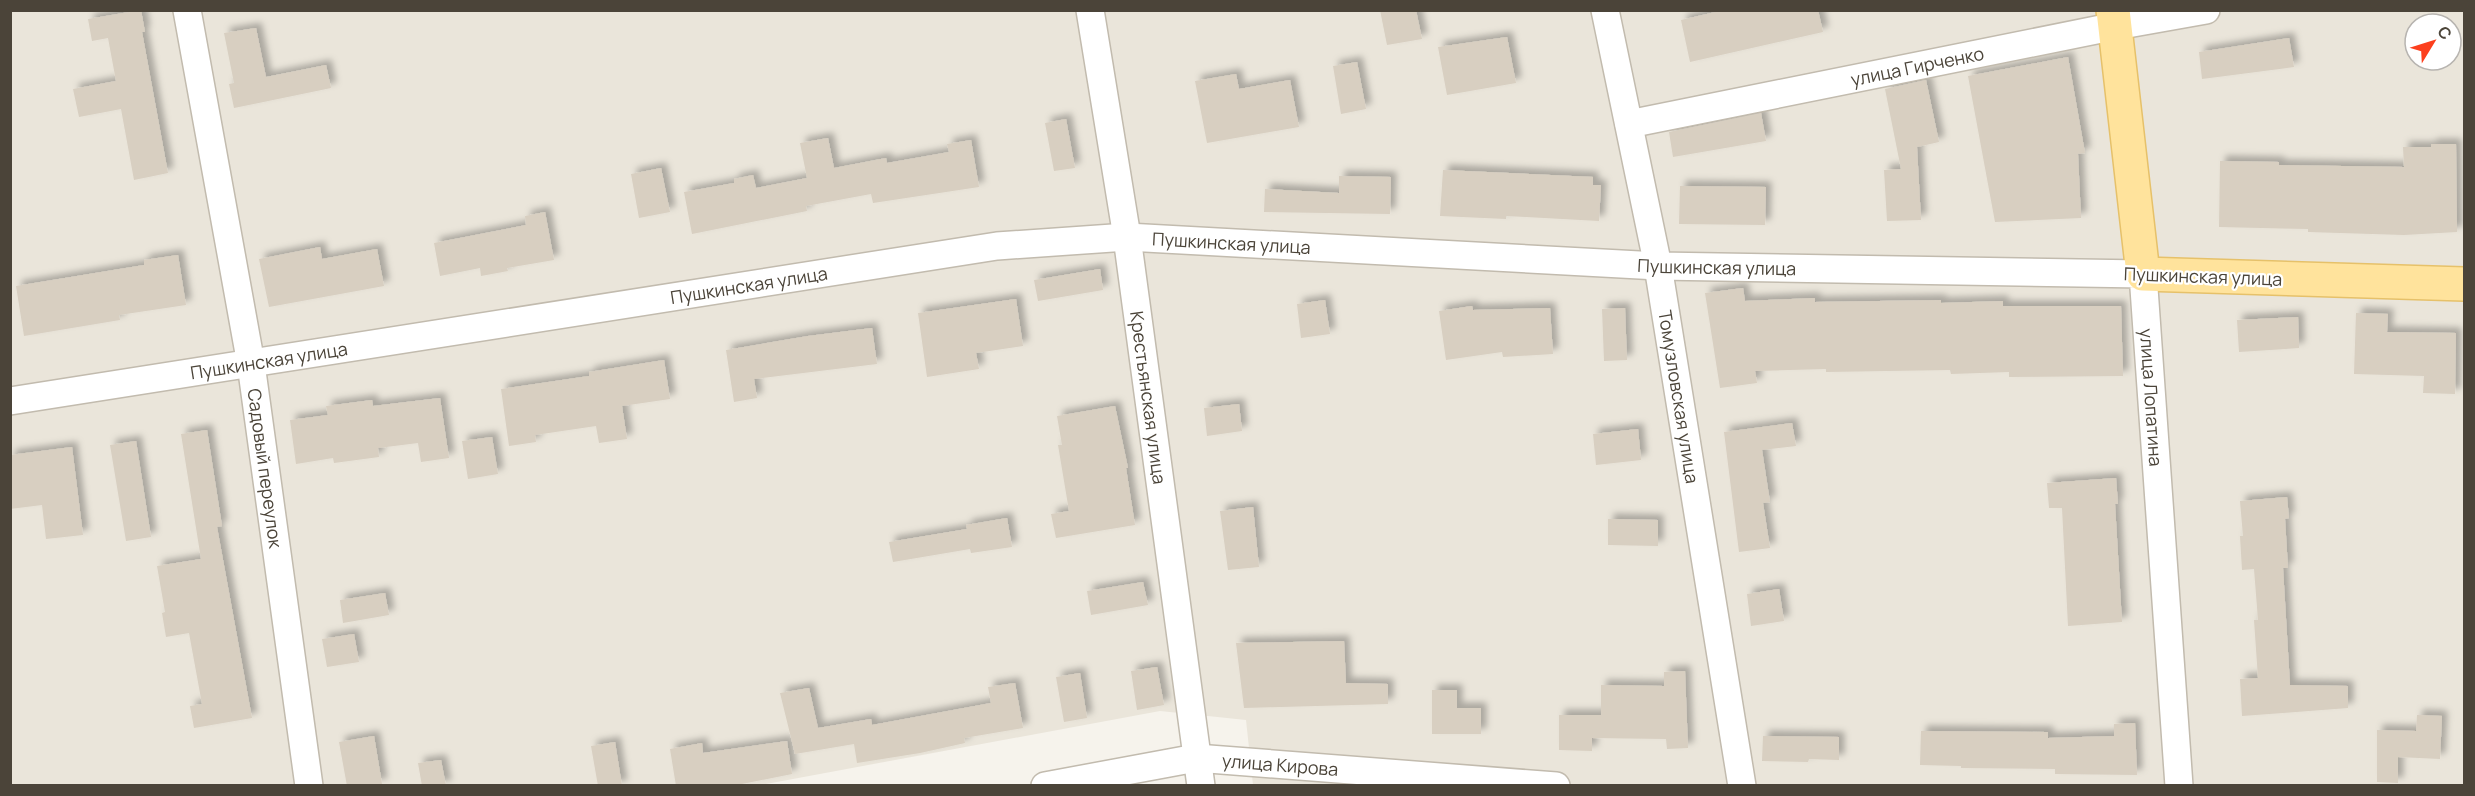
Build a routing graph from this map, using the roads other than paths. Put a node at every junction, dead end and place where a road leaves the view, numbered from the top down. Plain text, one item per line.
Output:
1 (187, 10) edge
2 (1090, 10) edge
3 (1605, 10) edge
4 (2206, 10) edge
5 (2115, 18) edge
6 (1629, 124) junction
7 (1127, 237) junction
8 (1658, 266) junction
9 (2143, 274) junction
10 (2464, 284) edge
11 (251, 364) junction
12 (10, 401) edge
13 (1196, 758) junction
14 (309, 786) edge
15 (1045, 786) edge
16 (1201, 786) edge
17 (1556, 786) edge
18 (1742, 786) edge
19 (2179, 786) edge

1 - 11 street, Садовый переулок
2 - 7 street, Крестьянская улица
3 - 6 street, Томузловская улица
4 - 5 street, улица Гирченко
5 - 6 street, улица Гирченко
5 - 9 main road, улица Лопатина
6 - 8 street, Томузловская улица
7 - 8 street, Пушкинская улица
7 - 11 street, Пушкинская улица
7 - 13 street, Крестьянская улица
8 - 9 street, Пушкинская улица
8 - 18 street, Томузловская улица
9 - 10 main road, Пушкинская улица
9 - 19 street, улица Лопатина
11 - 12 street, Пушкинская улица
11 - 14 street, Садовый переулок
13 - 15 street, улица Кирова
13 - 16 street, Крестьянская улица
13 - 17 street, улица Кирова

